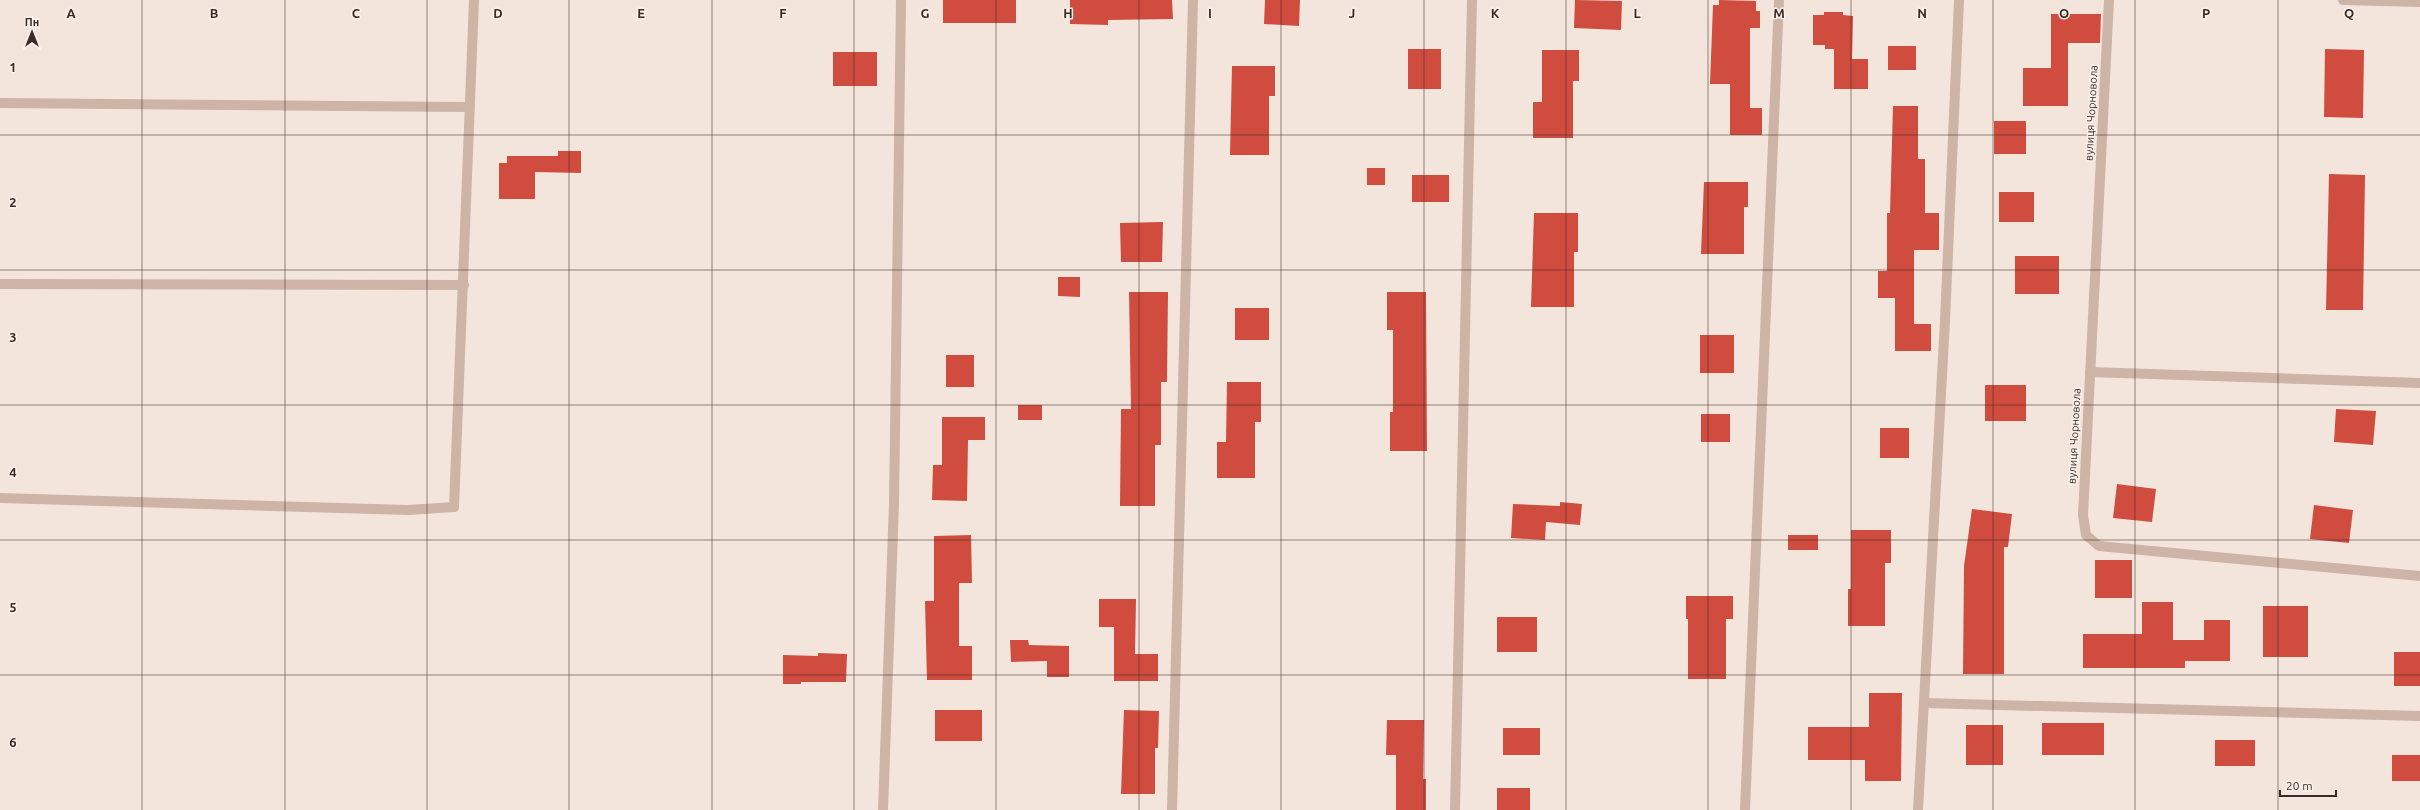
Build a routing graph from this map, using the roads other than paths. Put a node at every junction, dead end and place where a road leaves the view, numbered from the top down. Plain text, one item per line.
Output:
1 (474, 0) edge
2 (901, 0) edge
3 (1193, 0) edge
4 (1472, 0) edge
5 (1780, 0) edge
6 (1959, 0) edge
7 (2109, 0) edge
8 (2343, 0) edge
9 (2420, 2) edge
10 (0, 103) edge
11 (469, 107) junction
12 (0, 284) edge
13 (464, 285) junction
14 (2090, 372) junction
15 (2420, 383) edge
16 (0, 498) edge
17 (2420, 576) edge
18 (1924, 702) junction
19 (2420, 716) edge
20 (883, 810) edge
21 (1172, 810) edge
22 (1455, 810) edge
23 (1745, 810) edge
24 (1918, 810) edge

1 - 11 street
2 - 20 street
3 - 21 street
4 - 22 street
5 - 23 street
6 - 18 street
7 - 14 street, вулиця Чорновола
8 - 9 street
10 - 11 street
11 - 13 street
12 - 13 street
13 - 16 street
14 - 15 street
14 - 17 street, вулиця Чорновола
18 - 19 street
18 - 24 street

